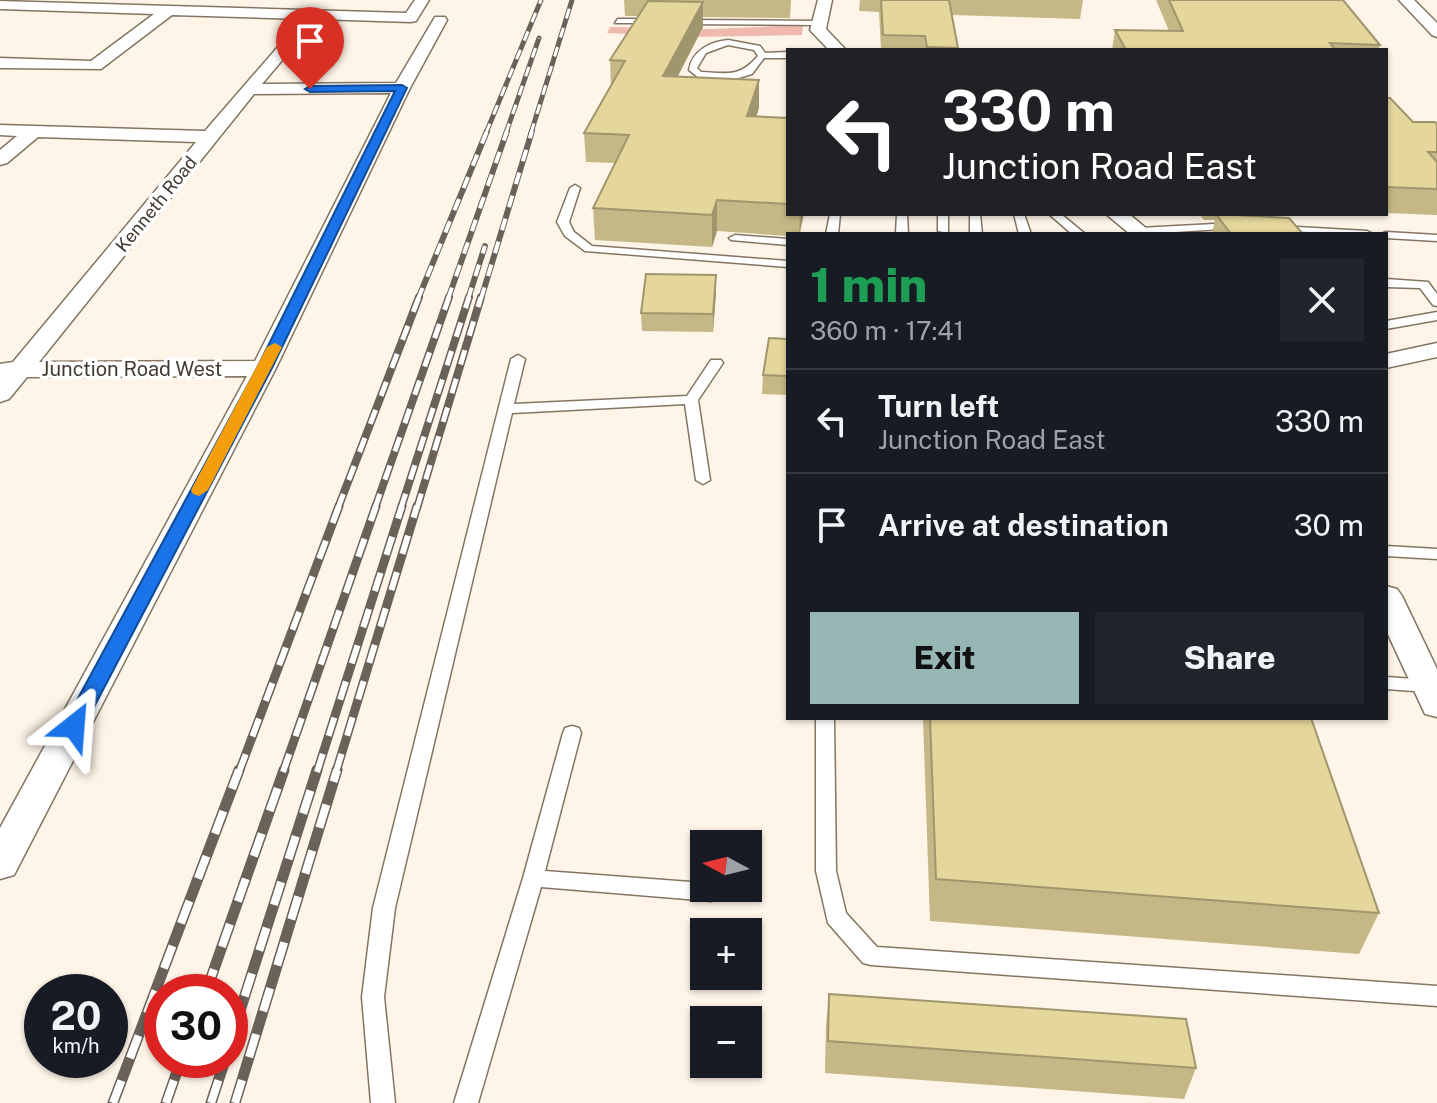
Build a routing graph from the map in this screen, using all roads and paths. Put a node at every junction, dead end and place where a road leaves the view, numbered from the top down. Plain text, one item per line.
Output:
1 (245, 0) edge
2 (825, 0) edge
3 (1406, 0) edge
4 (54, 4) edge
5 (0, 5) edge
6 (431, 10) edge
7 (168, 11) junction
8 (231, 13) junction
9 (313, 15) junction
10 (618, 21) dead end
11 (665, 21) edge
12 (681, 22) edge
13 (818, 27) junction
14 (1435, 28) edge
15 (840, 48) edge
16 (786, 55) edge
17 (762, 56) junction
18 (0, 63) edge
19 (402, 88) junction
20 (249, 89) junction
21 (0, 130) edge
22 (34, 131) junction
23 (212, 137) junction
24 (0, 159) edge
25 (575, 188) dead end
26 (943, 216) edge
27 (1056, 216) edge
28 (1120, 216) edge
29 (1248, 227) edge
30 (1263, 228) edge
31 (944, 231) dead end
32 (1076, 232) edge
33 (1141, 232) edge
34 (1332, 232) edge
35 (1388, 235) edge
36 (735, 238) dead end
37 (1437, 238) edge
38 (786, 242) edge
39 (786, 264) edge
40 (1388, 283) edge
41 (1434, 295) edge
42 (1437, 316) edge
43 (1388, 325) edge
44 (1437, 350) edge
45 (518, 359) dead end
46 (1388, 361) edge
47 (716, 363) dead end
48 (264, 368) junction
49 (10, 370) edge
50 (0, 394) edge
51 (691, 400) junction
52 (506, 409) junction
53 (703, 480) dead end
54 (1388, 551) edge
55 (1437, 554) edge
56 (1388, 600) edge
57 (1388, 684) edge
58 (1433, 696) edge
59 (825, 720) edge
60 (572, 733) dead end
61 (0, 864) edge
62 (533, 878) junction
63 (690, 890) edge
64 (1437, 996) edge
65 (383, 1103) edge
66 (466, 1103) edge

1 - 8 street
2 - 13 street
3 - 14 street
4 - 5 street
4 - 7 street
6 - 9 street
6 - 19 street
7 - 8 street
7 - 18 street
8 - 9 street
9 - 20 street, Kenneth Road
10 - 11 lane
12 - 13 lane
13 - 15 street
16 - 17 lane
17 - 17 lane
19 - 20 street
19 - 48 street
20 - 23 street, Kenneth Road
21 - 22 street
22 - 23 street
22 - 24 street
23 - 49 street, Kenneth Road
25 - 39 lane
26 - 31 lane
27 - 32 lane
28 - 33 street
29 - 33 lane
30 - 34 lane
35 - 37 lane
36 - 38 lane
40 - 41 lane
42 - 43 lane
44 - 46 street
45 - 52 lane
47 - 51 lane
48 - 49 street, Junction Road West
48 - 61 street
49 - 50 street, Kenneth Road
51 - 52 lane
51 - 53 lane
52 - 65 lane
54 - 55 lane
56 - 58 street
57 - 58 lane
59 - 64 lane
60 - 62 lane
62 - 63 lane
62 - 66 lane

